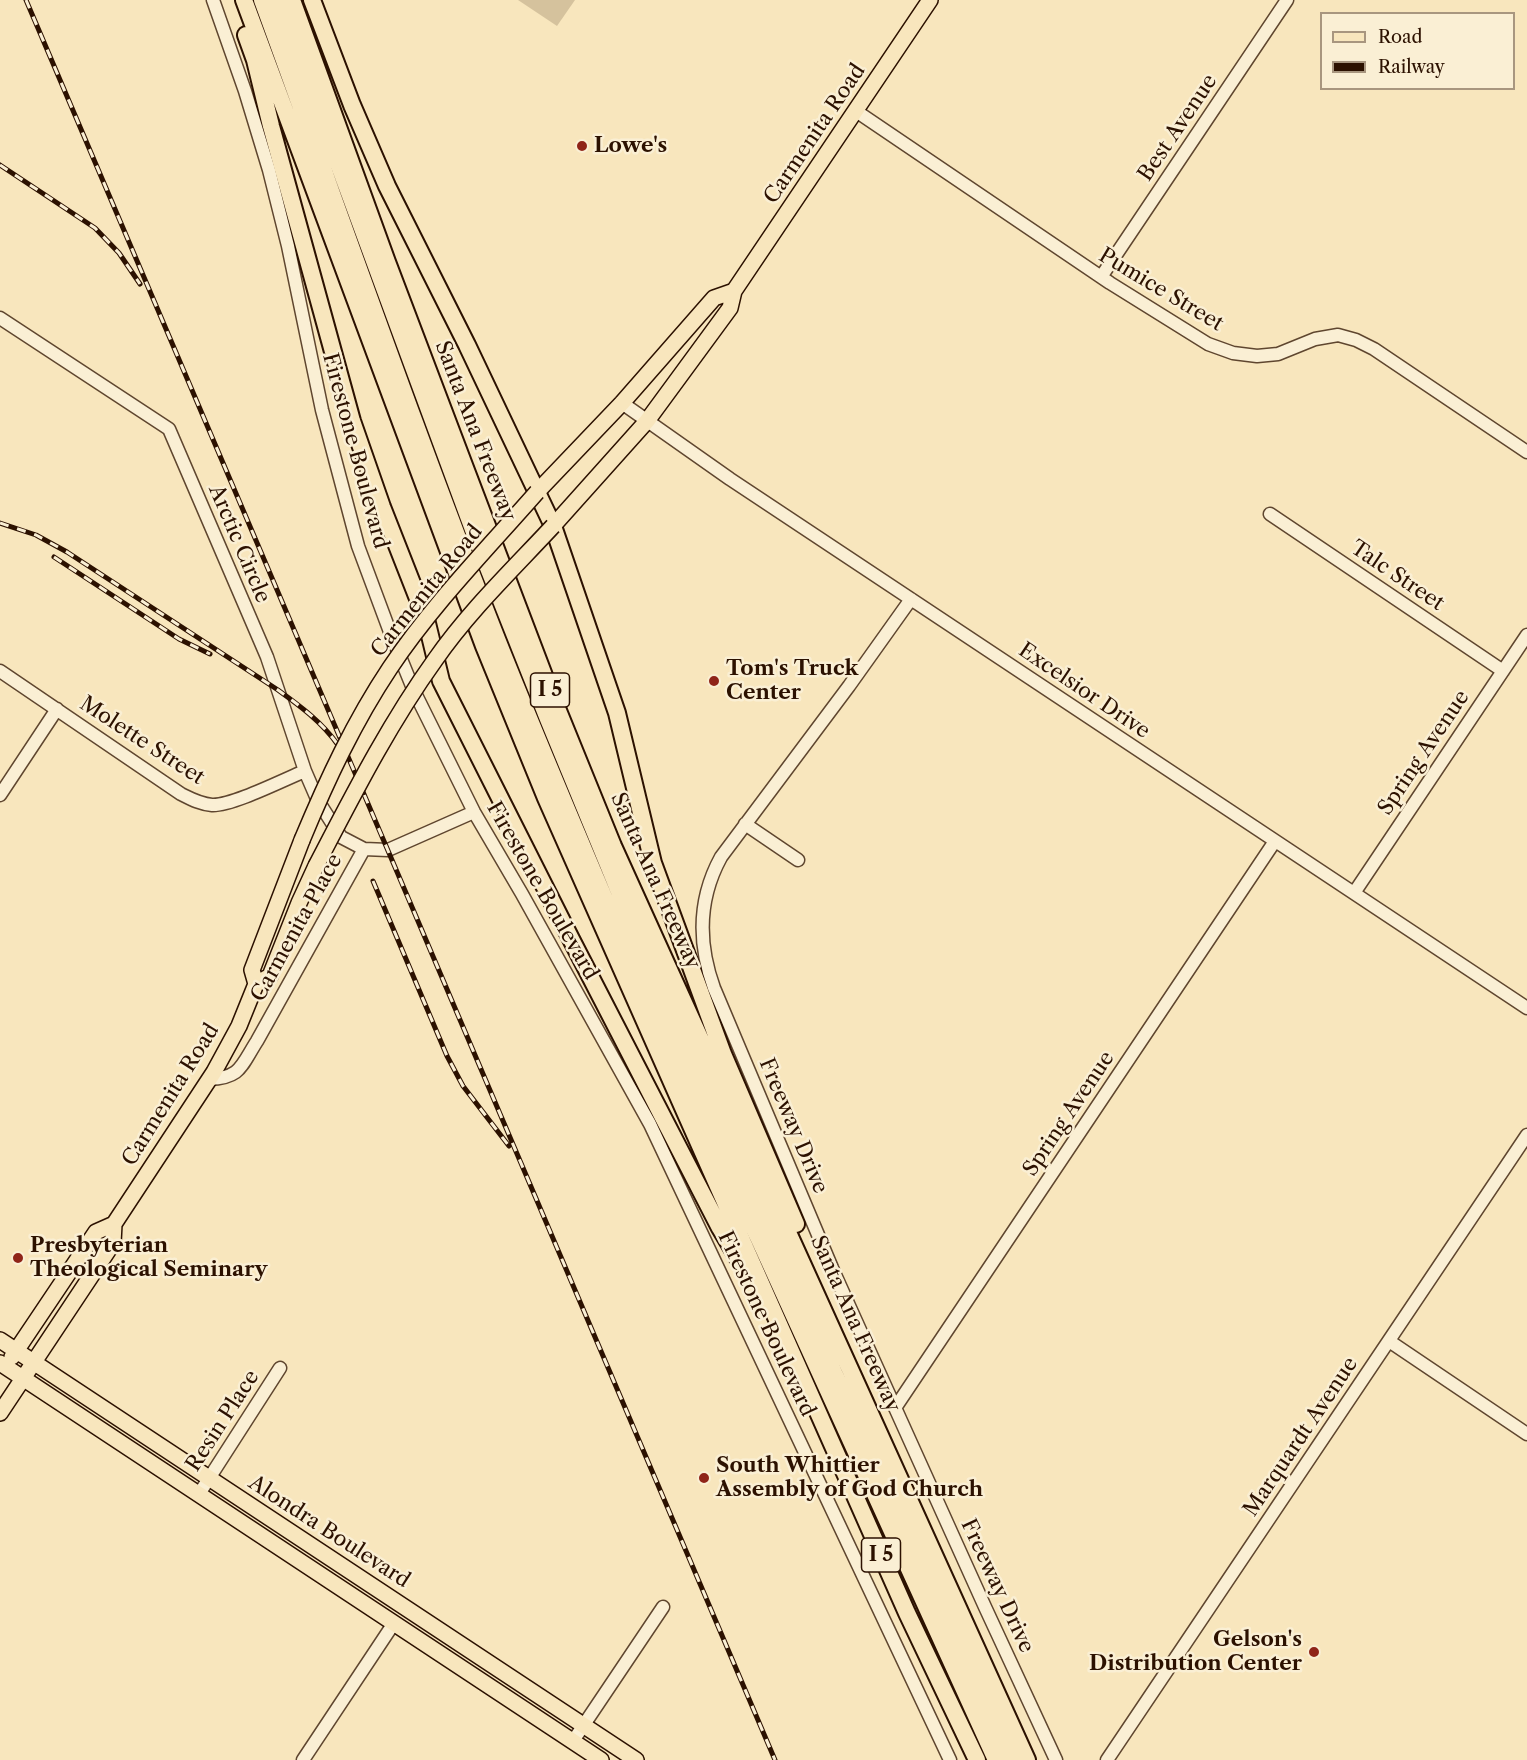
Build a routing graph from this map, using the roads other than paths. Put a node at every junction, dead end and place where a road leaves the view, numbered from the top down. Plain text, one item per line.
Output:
1 (213, 0) edge
2 (233, 0) edge
3 (244, 0) edge
4 (262, 0) edge
5 (278, 0) edge
6 (292, 0) edge
7 (312, 0) edge
8 (930, 0) edge
9 (1287, 0) edge
10 (856, 111) junction
11 (1101, 277) junction
12 (735, 291) junction
13 (0, 318) edge
14 (622, 404) junction
15 (647, 421) junction
16 (1527, 452) edge
17 (537, 492) junction
18 (1270, 514) dead end
19 (553, 526) junction
20 (911, 599) junction
21 (426, 619) junction
22 (1527, 635) edge
23 (436, 658) junction
24 (0, 671) edge
25 (1503, 671) junction
26 (57, 709) junction
27 (305, 771) junction
28 (0, 795) edge
29 (474, 812) junction
30 (745, 824) junction
31 (1275, 841) junction
32 (364, 849) junction
33 (798, 860) dead end
34 (1354, 893) junction
35 (256, 984) junction
36 (1527, 1008) edge
37 (209, 1079) junction
38 (1527, 1136) edge
39 (114, 1224) junction
40 (0, 1340) edge
41 (1389, 1341) junction
42 (790, 1348) junction
43 (16, 1351) junction
44 (34, 1362) junction
45 (848, 1364) junction
46 (2, 1368) edge
47 (280, 1368) dead end
48 (23, 1378) junction
49 (895, 1408) junction
50 (0, 1413) edge
51 (1527, 1434) edge
52 (209, 1478) junction
53 (199, 1494) junction
54 (353, 1573) junction
55 (342, 1589) junction
56 (663, 1607) dead end
57 (394, 1623) junction
58 (583, 1725) junction
59 (573, 1741) junction
60 (303, 1760) edge
61 (601, 1760) edge
62 (636, 1760) edge
63 (950, 1760) edge
64 (977, 1760) edge
65 (996, 1760) edge
66 (1012, 1760) edge
67 (1027, 1760) edge
68 (1056, 1760) edge
69 (1107, 1760) edge

1 - 29 street, Firestone Boulevard
2 - 21 highway
3 - 42 highway, I 5
4 - 65 highway
5 - 66 highway
6 - 45 highway, Santa Ana Freeway / I 5
7 - 17 highway
8 - 10 main road, Carmenita Road
9 - 11 street, Best Avenue
10 - 11 street, Pumice Street
10 - 12 main road, Carmenita Road
11 - 16 street, Pumice Street
12 - 14 main road, Carmenita Road
12 - 15 main road, Carmenita Road
13 - 27 street, Arctic Circle
14 - 15 street, Excelsior Drive
14 - 17 main road, Carmenita Road
15 - 19 main road, Carmenita Road
15 - 20 street, Excelsior Drive
17 - 19 highway
17 - 21 main road, Carmenita Road, bridge
18 - 25 street, Talc Street
19 - 23 main road, Carmenita Road, bridge
19 - 45 highway
20 - 30 street, Freeway Drive
20 - 31 street, Excelsior Drive
21 - 23 highway
21 - 35 main road, Carmenita Road, bridge
22 - 25 street, Spring Avenue
23 - 35 main road, Carmenita Road, bridge
23 - 42 highway
24 - 26 street, Molette Street
25 - 34 street, Spring Avenue
26 - 27 street, Molette Street
26 - 28 street
27 - 32 street, Arctic Circle
29 - 32 street, Carmenita Place
29 - 63 street, Firestone Boulevard
30 - 33 street
30 - 49 street, Freeway Drive
31 - 34 street, Excelsior Drive
31 - 49 street, Spring Avenue
32 - 37 street, Carmenita Place
34 - 36 street, Excelsior Drive
35 - 37 main road, Carmenita Road
37 - 39 main road, Carmenita Road
38 - 41 street, Marquardt Avenue
39 - 43 main road, Carmenita Road
39 - 44 main road, Carmenita Road
40 - 43 main road, Alondra Boulevard
41 - 51 street
41 - 69 street, Marquardt Avenue
42 - 64 highway, I 5
43 - 44 main road, Alondra Boulevard
43 - 46 main road, Carmenita Road
44 - 48 main road, Carmenita Road
44 - 52 main road, Alondra Boulevard
45 - 67 highway, Santa Ana Freeway / I 5
46 - 48 main road, Alondra Boulevard
47 - 52 street, Resin Place
48 - 50 main road, Carmenita Road
48 - 53 main road, Alondra Boulevard
49 - 68 street, Freeway Drive
52 - 53 street, Resin Place
52 - 54 main road, Alondra Boulevard
53 - 55 main road, Alondra Boulevard
54 - 55 main road
54 - 58 main road, Alondra Boulevard
55 - 57 main road, Alondra Boulevard
56 - 58 street
57 - 59 main road, Alondra Boulevard
57 - 60 street
58 - 59 street
58 - 62 main road, Alondra Boulevard
59 - 61 main road, Alondra Boulevard

